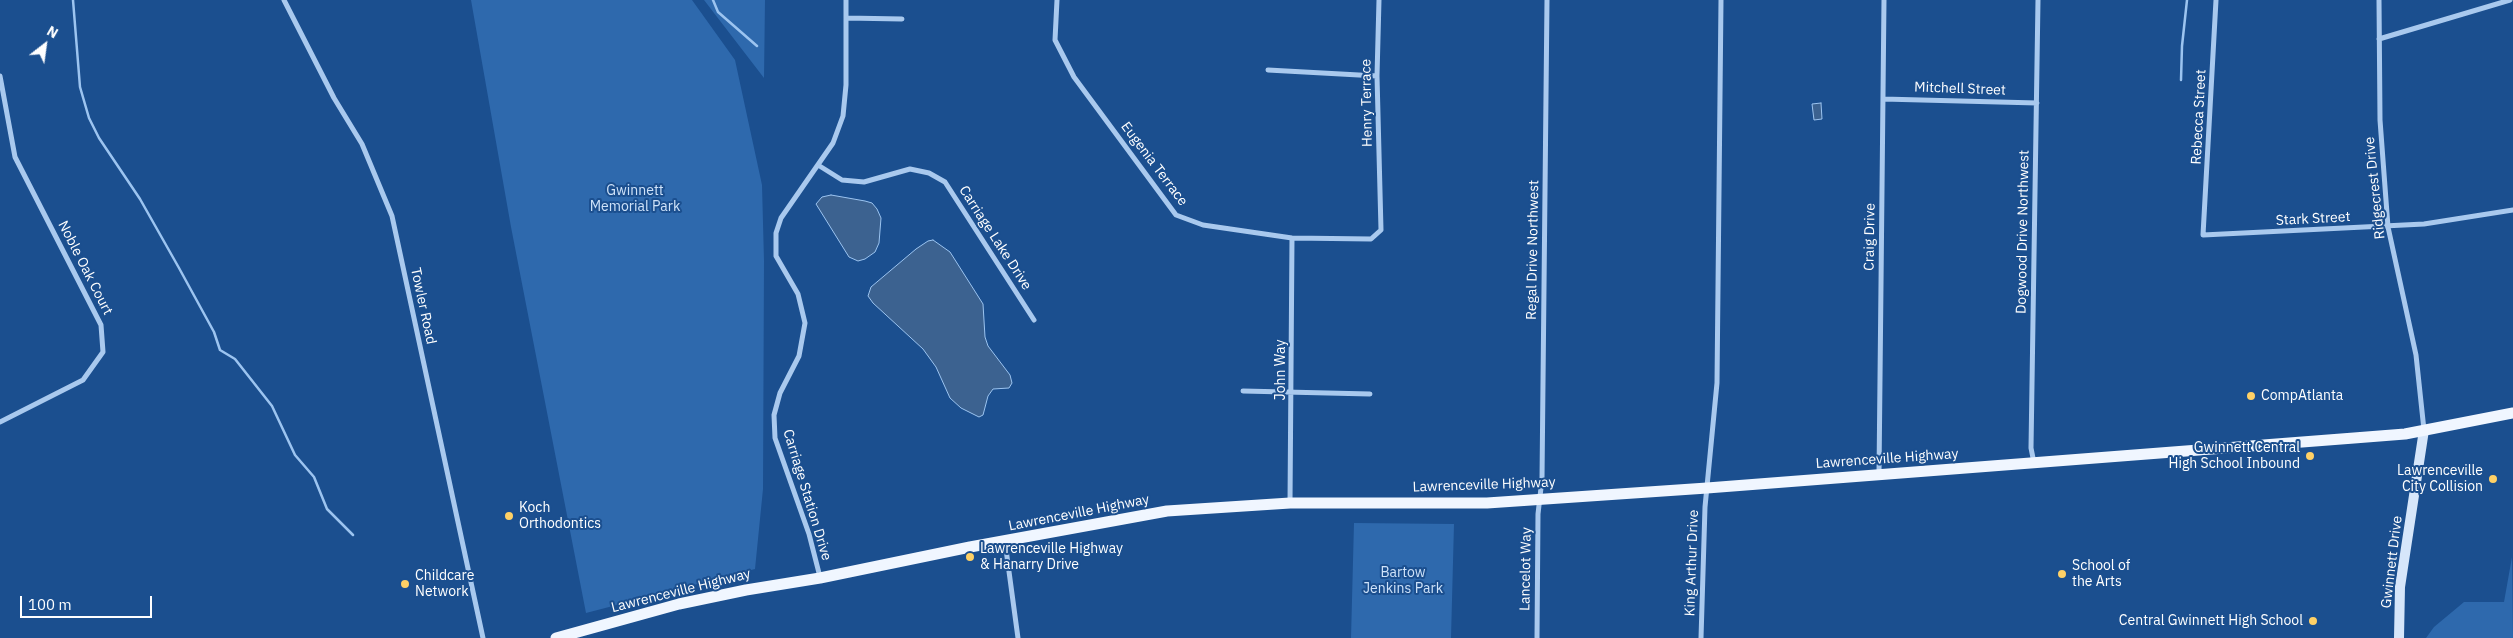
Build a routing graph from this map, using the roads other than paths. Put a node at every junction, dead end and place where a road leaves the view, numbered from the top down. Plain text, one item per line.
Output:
1 (284, 0) edge
2 (846, 0) edge
3 (1057, 0) edge
4 (1379, 0) edge
5 (1547, 0) edge
6 (1721, 0) edge
7 (1884, 0) edge
8 (2038, 0) edge
9 (2216, 0) edge
10 (2378, 0) edge
11 (2510, 0) edge
12 (846, 18) junction
13 (902, 19) dead end
14 (2379, 38) junction
15 (1268, 70) dead end
16 (0, 76) edge
17 (1377, 76) junction
18 (1883, 99) junction
19 (2037, 103) junction
20 (818, 165) junction
21 (1380, 206) joint
22 (2513, 210) edge
23 (2388, 227) junction
24 (2204, 235) joint
25 (1292, 238) junction
26 (1034, 320) dead end
27 (1292, 391) junction
28 (1243, 392) dead end
29 (1370, 394) dead end
30 (2513, 413) edge
31 (0, 422) edge
32 (2424, 430) junction
33 (2034, 463) junction
34 (1879, 474) junction
35 (1707, 488) junction
36 (1540, 500) junction
37 (1290, 503) junction
38 (1005, 542) junction
39 (820, 578) junction
40 (483, 638) edge
41 (556, 638) edge
42 (1018, 638) edge
43 (1537, 638) edge
44 (1701, 638) edge
45 (2399, 638) edge

1 - 40 street, Towler Road
2 - 12 street, Carriage Station Drive
3 - 25 street, Eugenia Terrace
4 - 17 street, Henry Terrace
5 - 36 street, Regal Drive Northwest
6 - 35 street
7 - 18 street, Craig Drive
8 - 19 street, Dogwood Drive Northwest
9 - 24 street, Rebecca Street
10 - 14 street, Ridgecrest Drive
11 - 14 street
12 - 13 street
12 - 20 street, Carriage Station Drive
14 - 23 street, Ridgecrest Drive
15 - 17 street
16 - 31 street, Noble Oak Court
17 - 21 street, Henry Terrace
18 - 19 street, Mitchell Street
18 - 34 street, Craig Drive
19 - 33 street, Dogwood Drive Northwest
20 - 26 street, Carriage Lake Drive
20 - 39 street, Carriage Station Drive
21 - 25 street, Eugenia Terrace
22 - 23 street, Stark Street
23 - 24 street, Stark Street
23 - 32 street, Ridgecrest Drive
25 - 27 street, John Way
27 - 28 street
27 - 29 street
27 - 37 street, John Way
30 - 32 main road, Lawrenceville Highway
32 - 33 main road, Lawrenceville Highway
32 - 45 street, Gwinnett Drive
33 - 34 main road, Lawrenceville Highway
34 - 35 main road, Lawrenceville Highway
35 - 36 main road, Lawrenceville Highway
35 - 44 street, King Arthur Drive
36 - 37 main road, Lawrenceville Highway
36 - 43 street, Lancelot Way
37 - 38 main road, Lawrenceville Highway
38 - 39 main road, Lawrenceville Highway
38 - 42 street
39 - 41 main road, Lawrenceville Highway

